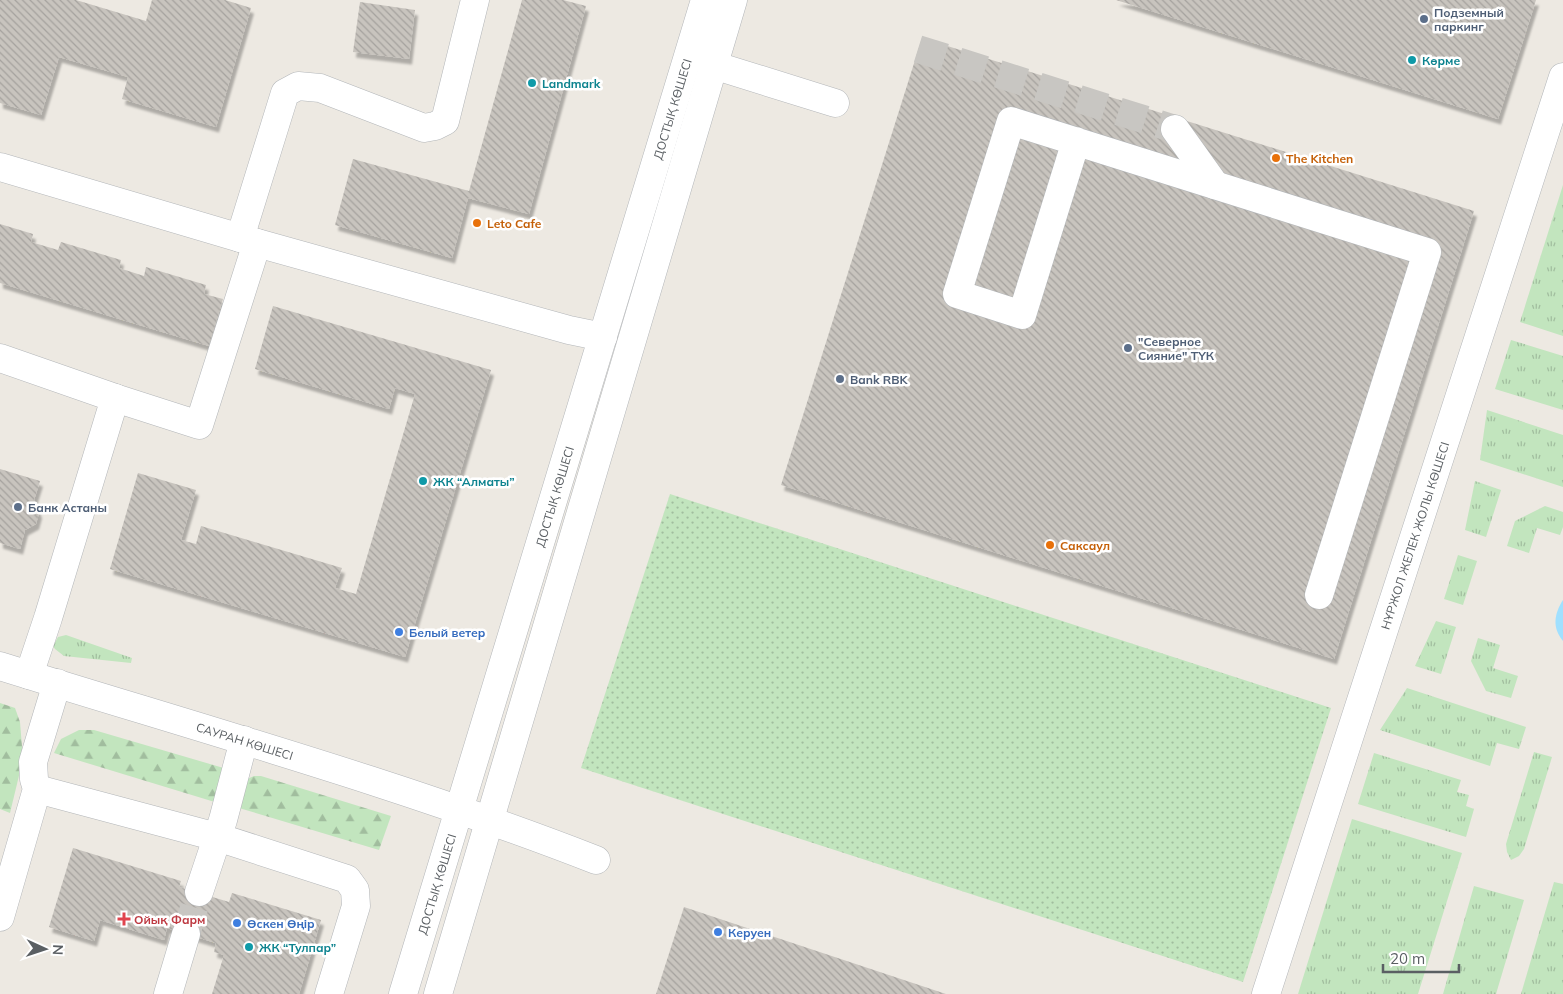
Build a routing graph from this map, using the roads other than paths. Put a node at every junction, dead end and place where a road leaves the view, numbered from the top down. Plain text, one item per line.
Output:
1 (475, 0) edge
2 (705, 0) edge
3 (733, 0) edge
4 (713, 65) junction
5 (1563, 77) edge
6 (835, 103) dead end
7 (1175, 129) tunnel mouth
8 (1076, 141) junction
9 (0, 167) edge
10 (1215, 185) junction
11 (248, 240) junction
12 (603, 337) junction
13 (0, 358) edge
14 (115, 398) junction
15 (1319, 595) dead end
16 (0, 666) edge
17 (29, 675) junction
18 (57, 683) junction
19 (244, 740) junction
20 (37, 789) junction
21 (459, 809) junction
22 (489, 820) junction
23 (216, 837) junction
24 (596, 860) dead end
25 (199, 892) tunnel mouth
26 (0, 917) edge
27 (186, 934) tunnel mouth
28 (168, 994) edge
29 (329, 994) edge
30 (403, 994) edge
31 (438, 994) edge
32 (1266, 994) edge

1 - 11 street
2 - 12 street, ДОСТЫҚ КӨШЕСІ
3 - 4 street, ДОСТЫҚ КӨШЕСІ
4 - 6 street
4 - 22 street, ДОСТЫҚ КӨШЕСІ
5 - 32 street, НҰРЖОЛ ЖЕЛЕК ЖОЛЫ КӨШЕСІ
7 - 10 street
8 - 8 street
8 - 10 street
9 - 11 street
10 - 15 street
11 - 12 street
11 - 14 street
12 - 21 street, ДОСТЫҚ КӨШЕСІ
13 - 14 street
14 - 17 street
16 - 17 street, САУРАН КӨШЕСІ
17 - 18 street, САУРАН КӨШЕСІ
18 - 19 street, САУРАН КӨШЕСІ
18 - 20 street
19 - 21 street, САУРАН КӨШЕСІ
19 - 23 street
20 - 23 street
20 - 26 street
21 - 22 street, САУРАН КӨШЕСІ
21 - 30 street, ДОСТЫҚ КӨШЕСІ
22 - 24 street, САУРАН КӨШЕСІ
22 - 31 street, ДОСТЫҚ КӨШЕСІ
23 - 25 street
23 - 29 street
27 - 28 street

